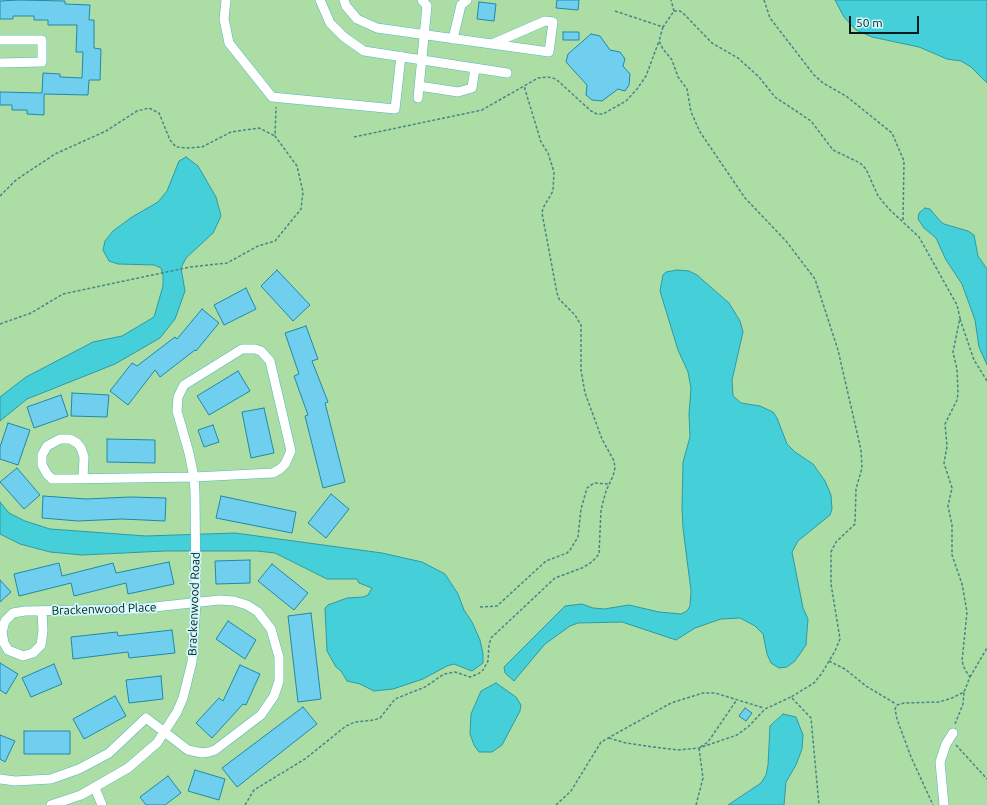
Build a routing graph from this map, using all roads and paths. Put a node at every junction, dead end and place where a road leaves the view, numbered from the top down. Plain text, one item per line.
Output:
1 (226, 0) edge
2 (320, 0) edge
3 (344, 0) edge
4 (422, 0) edge
5 (467, 0) edge
6 (671, 0) edge
7 (764, 0) edge
8 (615, 11) dead end
9 (674, 11) junction
10 (663, 27) junction
11 (424, 35) junction
12 (453, 39) junction
13 (0, 40) edge
14 (659, 41) junction
15 (492, 44) junction
16 (401, 56) junction
17 (421, 60) junction
18 (0, 63) edge
19 (474, 68) junction
20 (507, 73) dead end
21 (418, 86) junction
22 (524, 86) junction
23 (276, 98) junction
24 (418, 98) dead end
25 (275, 136) junction
26 (354, 137) dead end
27 (0, 196) edge
28 (903, 221) junction
29 (960, 318) junction
30 (0, 324) edge
31 (987, 381) edge
32 (194, 477) junction
33 (83, 478) junction
34 (609, 484) junction
35 (196, 603) junction
36 (480, 607) dead end
37 (42, 611) junction
38 (987, 648) edge
39 (829, 661) junction
40 (970, 677) junction
41 (964, 692) junction
42 (791, 697) junction
43 (736, 701) junction
44 (897, 705) junction
45 (765, 708) junction
46 (166, 732) junction
47 (953, 733) junction
48 (609, 738) junction
49 (699, 748) junction
50 (0, 779) edge
51 (987, 779) edge
52 (95, 788) junction
53 (51, 805) edge
54 (102, 805) edge
55 (245, 805) edge
56 (556, 805) edge
57 (696, 805) edge
58 (819, 805) edge
59 (934, 805) edge
60 (944, 805) edge

1 - 23 street
2 - 16 street
3 - 11 street
4 - 11 street
5 - 12 street
6 - 9 path
7 - 28 path
8 - 10 path
9 - 10 path
9 - 28 path
10 - 14 path
11 - 12 street
11 - 17 street
12 - 15 street
13 - 18 street
14 - 22 path
14 - 39 path
15 - 15 street
16 - 17 street
16 - 23 street
17 - 19 street
17 - 21 street
19 - 20 street
19 - 21 street
21 - 24 street
22 - 26 path
22 - 34 path
23 - 25 path
25 - 27 path
25 - 30 path
28 - 29 path
29 - 31 path
29 - 40 path
32 - 32 street
32 - 33 street
32 - 35 street, Brackenwood Road
33 - 33 street
34 - 36 path
34 - 55 path
35 - 37 street, Brackenwood Place
35 - 46 street, Brackenwood Road
35 - 46 street, Brackenwood Place
37 - 37 street, Brackenwood Place
38 - 40 path
39 - 42 path
39 - 44 path
40 - 41 path
41 - 44 path
41 - 47 path
42 - 45 path
42 - 58 path
43 - 45 path
43 - 48 path
43 - 49 path
44 - 59 path
45 - 49 path
46 - 50 street, Brackenwood Place
46 - 52 street, Brackenwood Road
47 - 51 path
47 - 60 street
48 - 49 path
48 - 56 path
49 - 57 path
52 - 53 street, Brackenwood Road
52 - 54 street

